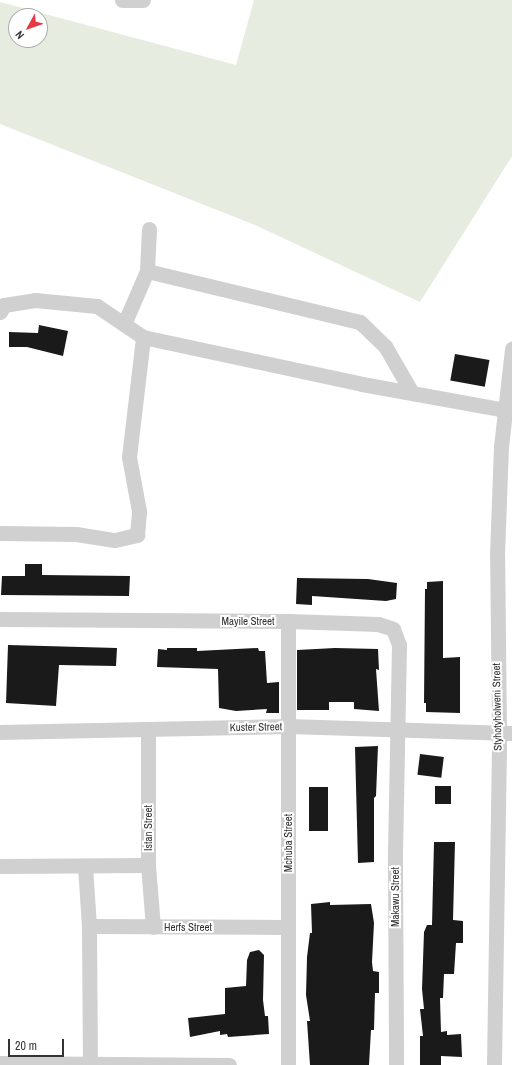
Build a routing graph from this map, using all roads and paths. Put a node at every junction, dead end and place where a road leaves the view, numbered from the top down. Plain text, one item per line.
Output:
1 (122, 0) edge
2 (143, 0) edge
3 (149, 229) dead end
4 (147, 271) junction
5 (0, 312) edge
6 (124, 324) junction
7 (143, 337) junction
8 (512, 349) edge
9 (412, 393) junction
10 (505, 410) junction
11 (0, 533) edge
12 (0, 619) edge
13 (288, 621) junction
14 (288, 726) junction
15 (148, 729) junction
16 (398, 730) junction
17 (0, 732) edge
18 (505, 733) edge
19 (148, 865) junction
20 (0, 866) edge
21 (85, 866) junction
22 (89, 926) junction
23 (153, 927) junction
24 (288, 927) junction
25 (0, 1063) edge
26 (90, 1064) junction
27 (229, 1065) edge
28 (288, 1065) edge
29 (396, 1065) edge
30 (494, 1065) edge

1 - 2 street
3 - 4 street
4 - 6 street
4 - 9 street
5 - 6 street
6 - 7 street
7 - 9 street
7 - 11 street
8 - 10 street, Styhotyholweni Street
9 - 10 street
10 - 18 street, Styhotyholweni Street
12 - 13 street, Mayile Street
13 - 14 street, Mchuba Street
13 - 16 street, Mayile Street
14 - 15 street, Kuster Street
14 - 16 street, Kuster Street
14 - 24 street, Mchuba Street
15 - 17 street, Kuster Street
15 - 19 street, Istan Street
16 - 18 street, Kuster Street
16 - 29 street, Makawu Street
18 - 30 street, Styhotyholweni Street
19 - 21 street
19 - 23 street, Istan Street
20 - 21 street
21 - 22 street
22 - 23 street, Herfs Street
22 - 26 street
23 - 24 street, Herfs Street
24 - 28 street, Mchuba Street
25 - 26 street
26 - 27 street

